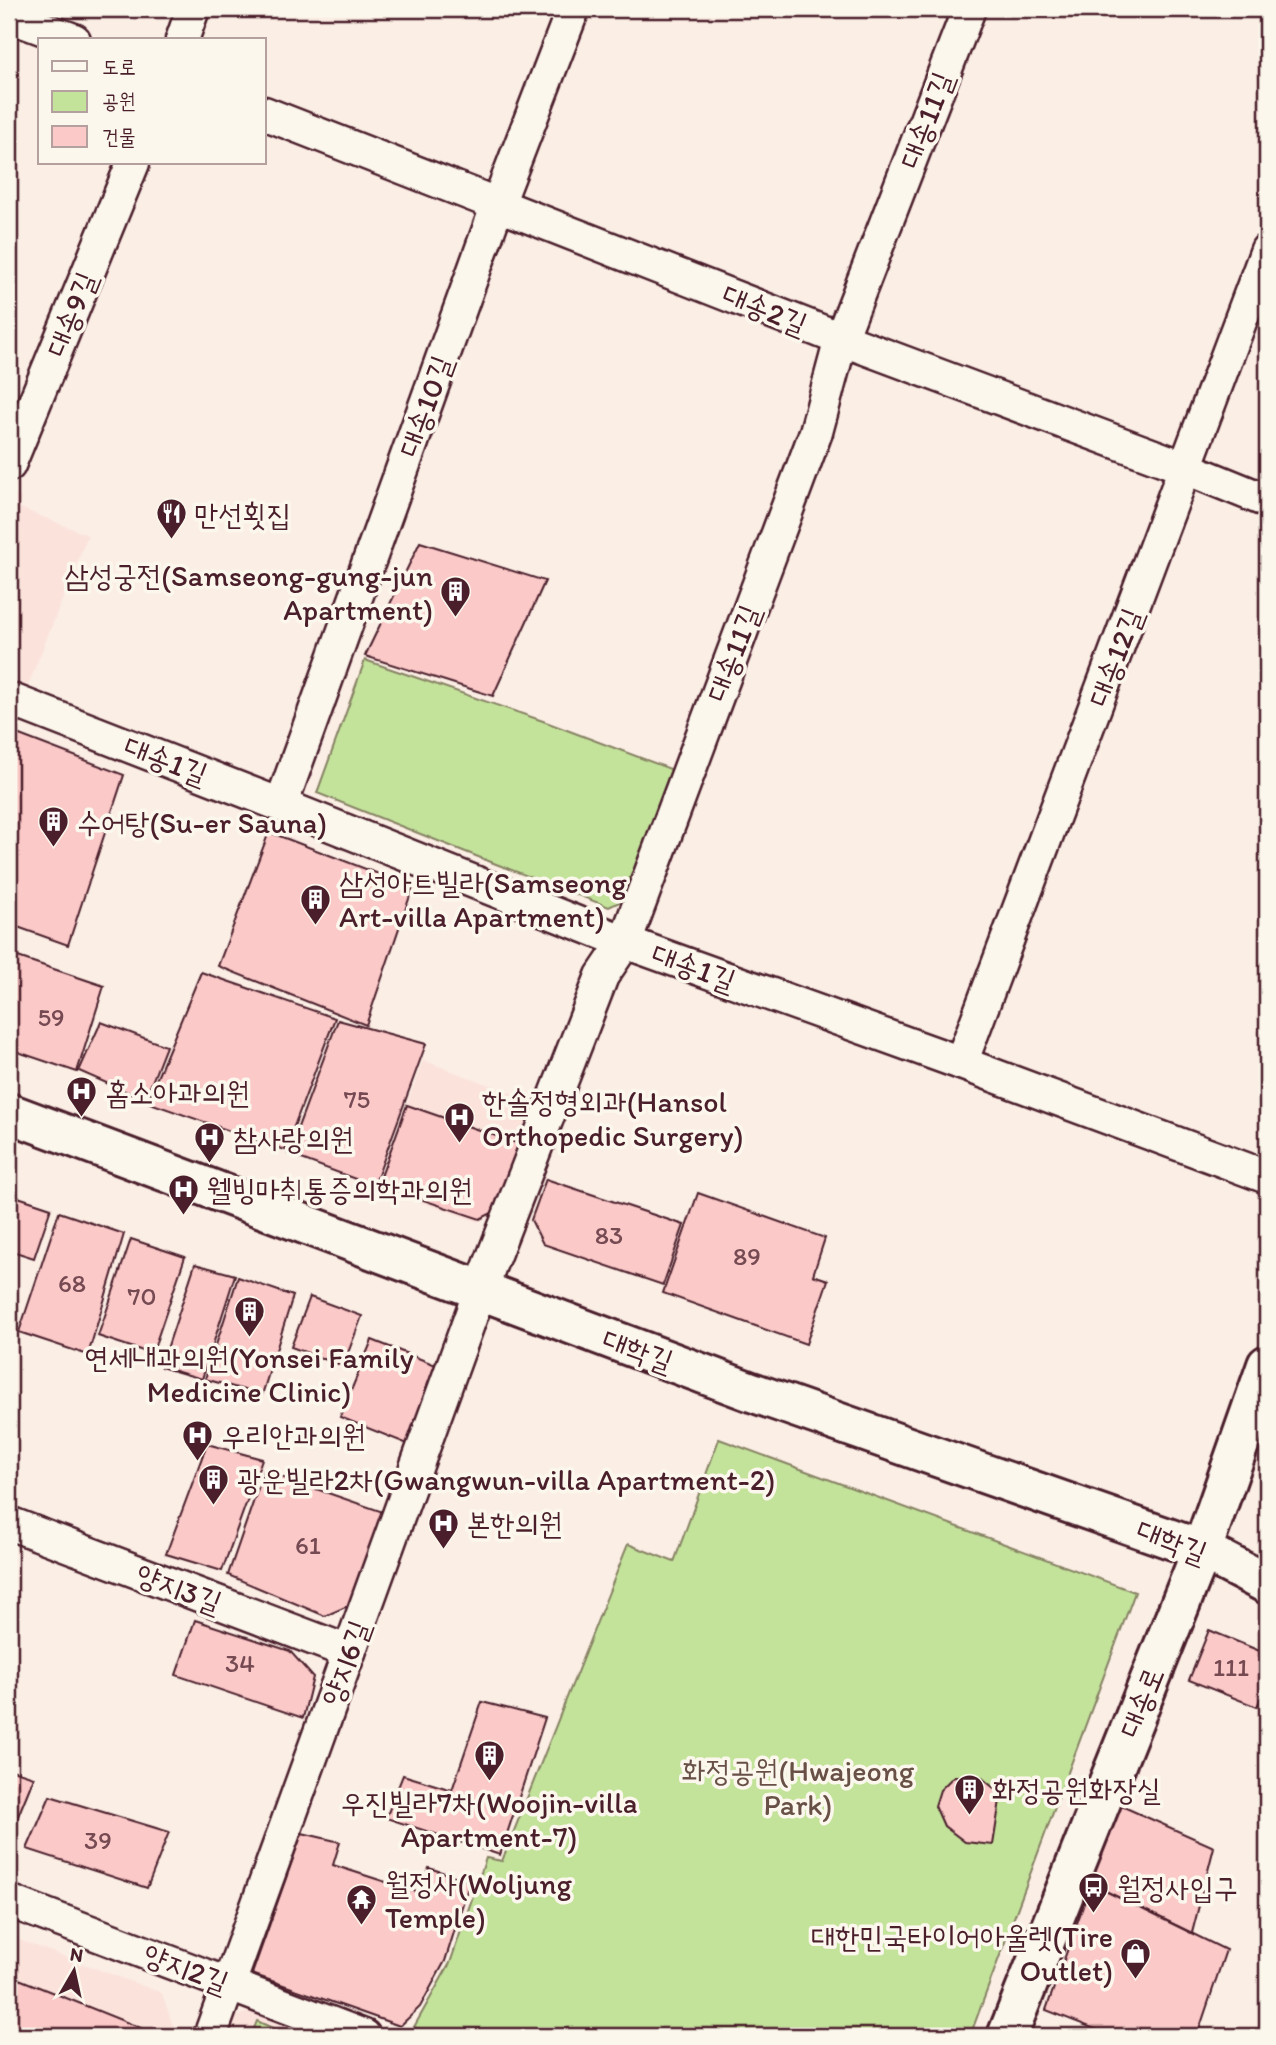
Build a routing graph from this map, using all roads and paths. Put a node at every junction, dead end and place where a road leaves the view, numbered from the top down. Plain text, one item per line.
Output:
1 (193, 9) edge
2 (573, 9) edge
3 (970, 9) edge
4 (9, 16) edge
5 (69, 38) edge
6 (183, 38) edge
7 (266, 114) edge
8 (133, 164) edge
9 (498, 204) junction
10 (1267, 250) edge
11 (841, 339) junction
12 (9, 465) edge
13 (1186, 468) junction
14 (1267, 501) edge
15 (9, 699) edge
16 (281, 805) junction
17 (625, 942) junction
18 (961, 1063) junction
19 (10, 1115) edge
20 (1267, 1177) edge
21 (480, 1291) junction
22 (1267, 1365) edge
23 (9, 1523) edge
24 (1202, 1550) junction
25 (1267, 1584) edge
26 (349, 1652) junction
27 (9, 1900) edge
28 (229, 1984) junction
29 (210, 2036) edge
30 (364, 2036) edge
31 (1007, 2036) edge

1 - 6 street
2 - 9 street, 대송10길
3 - 11 street, 대송11길
4 - 5 street
7 - 9 street, 대송2길
8 - 12 street, 대송9길
9 - 11 street, 대송2길
9 - 16 street, 대송10길
10 - 13 street, 대송12길
11 - 13 street, 대송2길
11 - 17 street, 대송11길
13 - 14 street, 대송2길
13 - 18 street, 대송12길
15 - 16 street, 대송1길
16 - 17 street, 대송1길
17 - 18 street, 대송1길
17 - 21 street, 대송11길
18 - 20 street, 대송1길
19 - 21 street, 대학길
21 - 24 street, 대학길
21 - 26 street, 양지6길
22 - 24 street, 대송로
23 - 26 street, 양지3길
24 - 25 street, 대학길
24 - 31 street, 대송로
26 - 28 street, 양지6길
27 - 28 street, 양지2길
28 - 29 street, 양지6길
28 - 30 street, 양지2길

